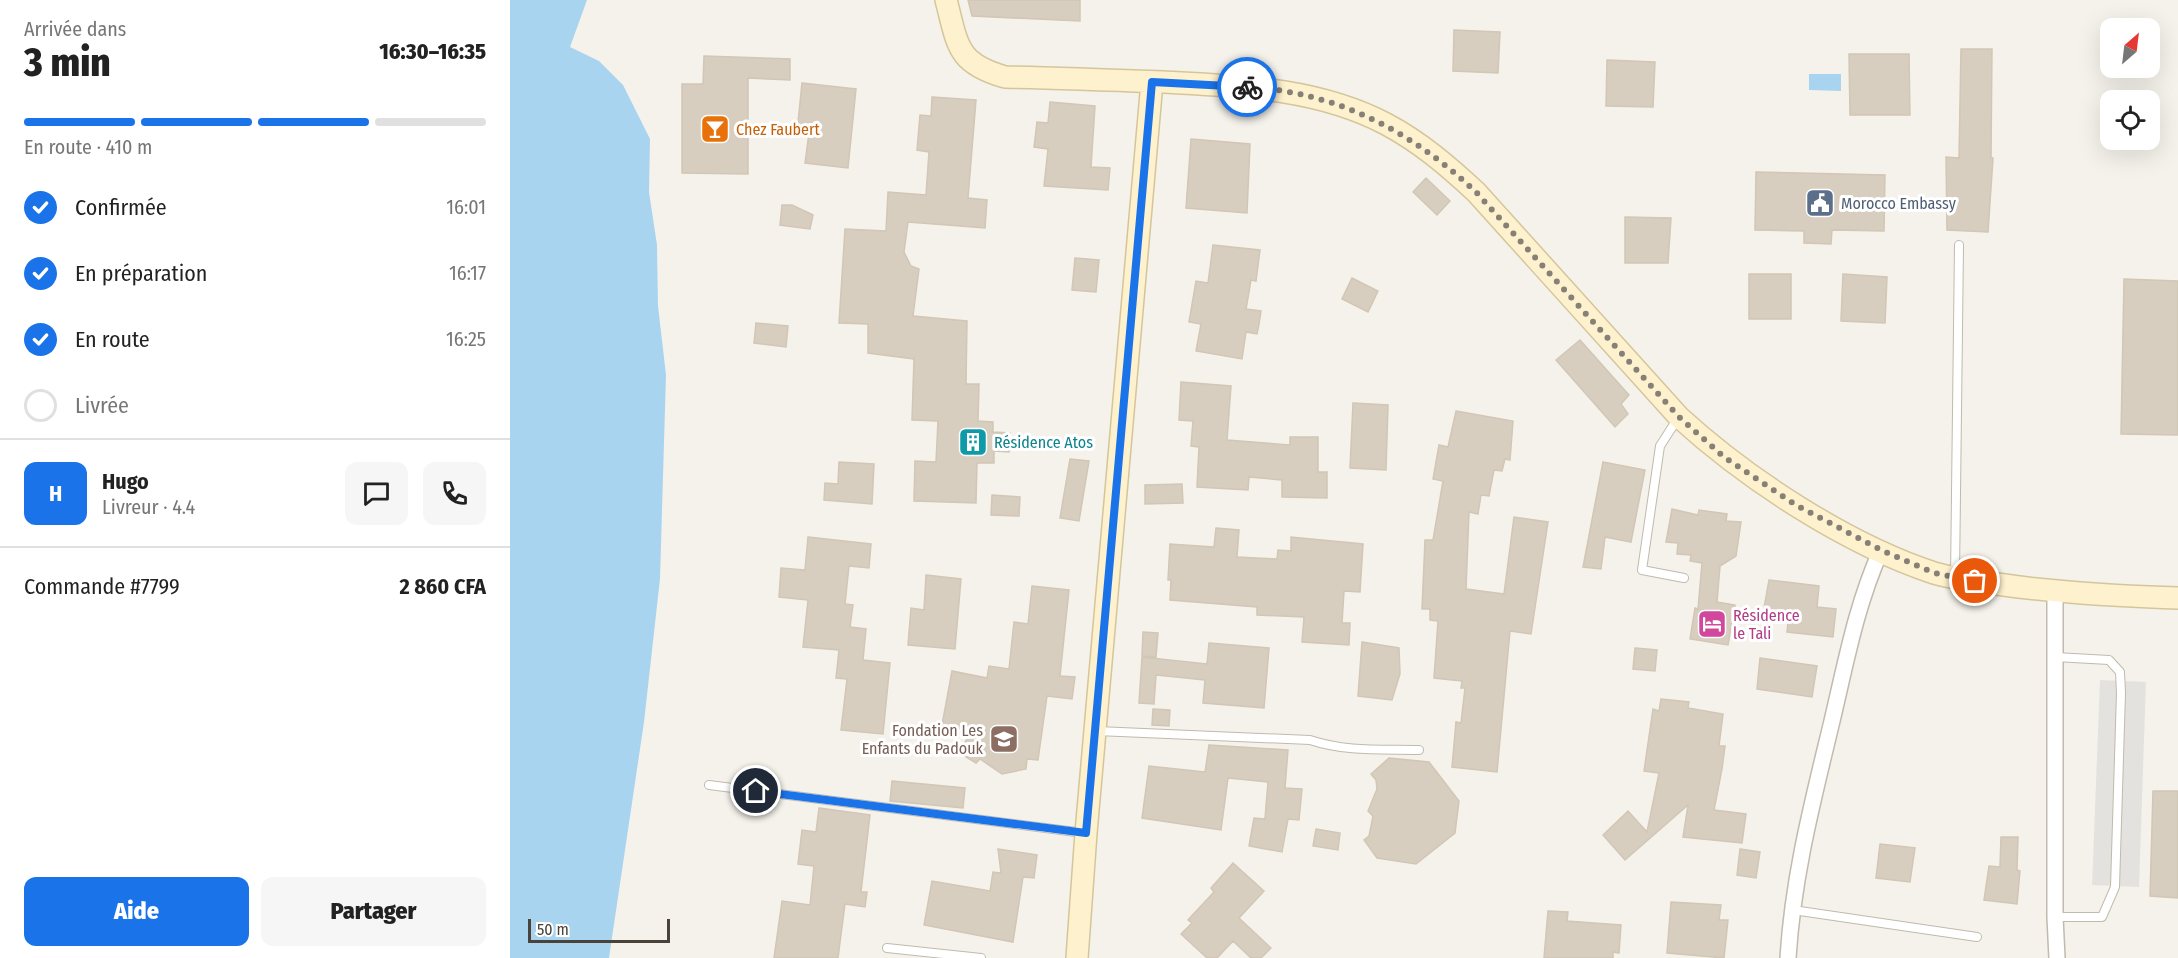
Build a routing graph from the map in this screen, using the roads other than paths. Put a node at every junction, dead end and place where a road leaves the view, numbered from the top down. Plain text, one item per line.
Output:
1 (946, 0) edge
2 (1152, 82) junction
3 (1959, 245) dead end
4 (1679, 417) junction
5 (1881, 550) junction
6 (1684, 578) dead end
7 (1955, 578) junction
8 (2055, 591) junction
9 (2178, 598) edge
10 (2055, 657) junction
11 (1096, 730) junction
12 (1419, 750) dead end
13 (709, 785) dead end
14 (1086, 833) junction
15 (1791, 909) junction
16 (2055, 917) junction
17 (1977, 937) dead end
18 (887, 948) dead end
19 (981, 958) edge
20 (1077, 958) edge
21 (1788, 958) edge
22 (2057, 958) edge

1 - 2 main road
2 - 4 main road
2 - 11 main road
3 - 7 lane
4 - 5 main road
4 - 6 lane
5 - 7 main road
5 - 15 street
7 - 8 main road
8 - 9 main road
8 - 10 street
10 - 16 street
10 - 16 lane
11 - 12 lane
11 - 14 main road
13 - 14 lane
14 - 20 main road
15 - 17 lane
15 - 21 street
16 - 22 street
18 - 19 lane

